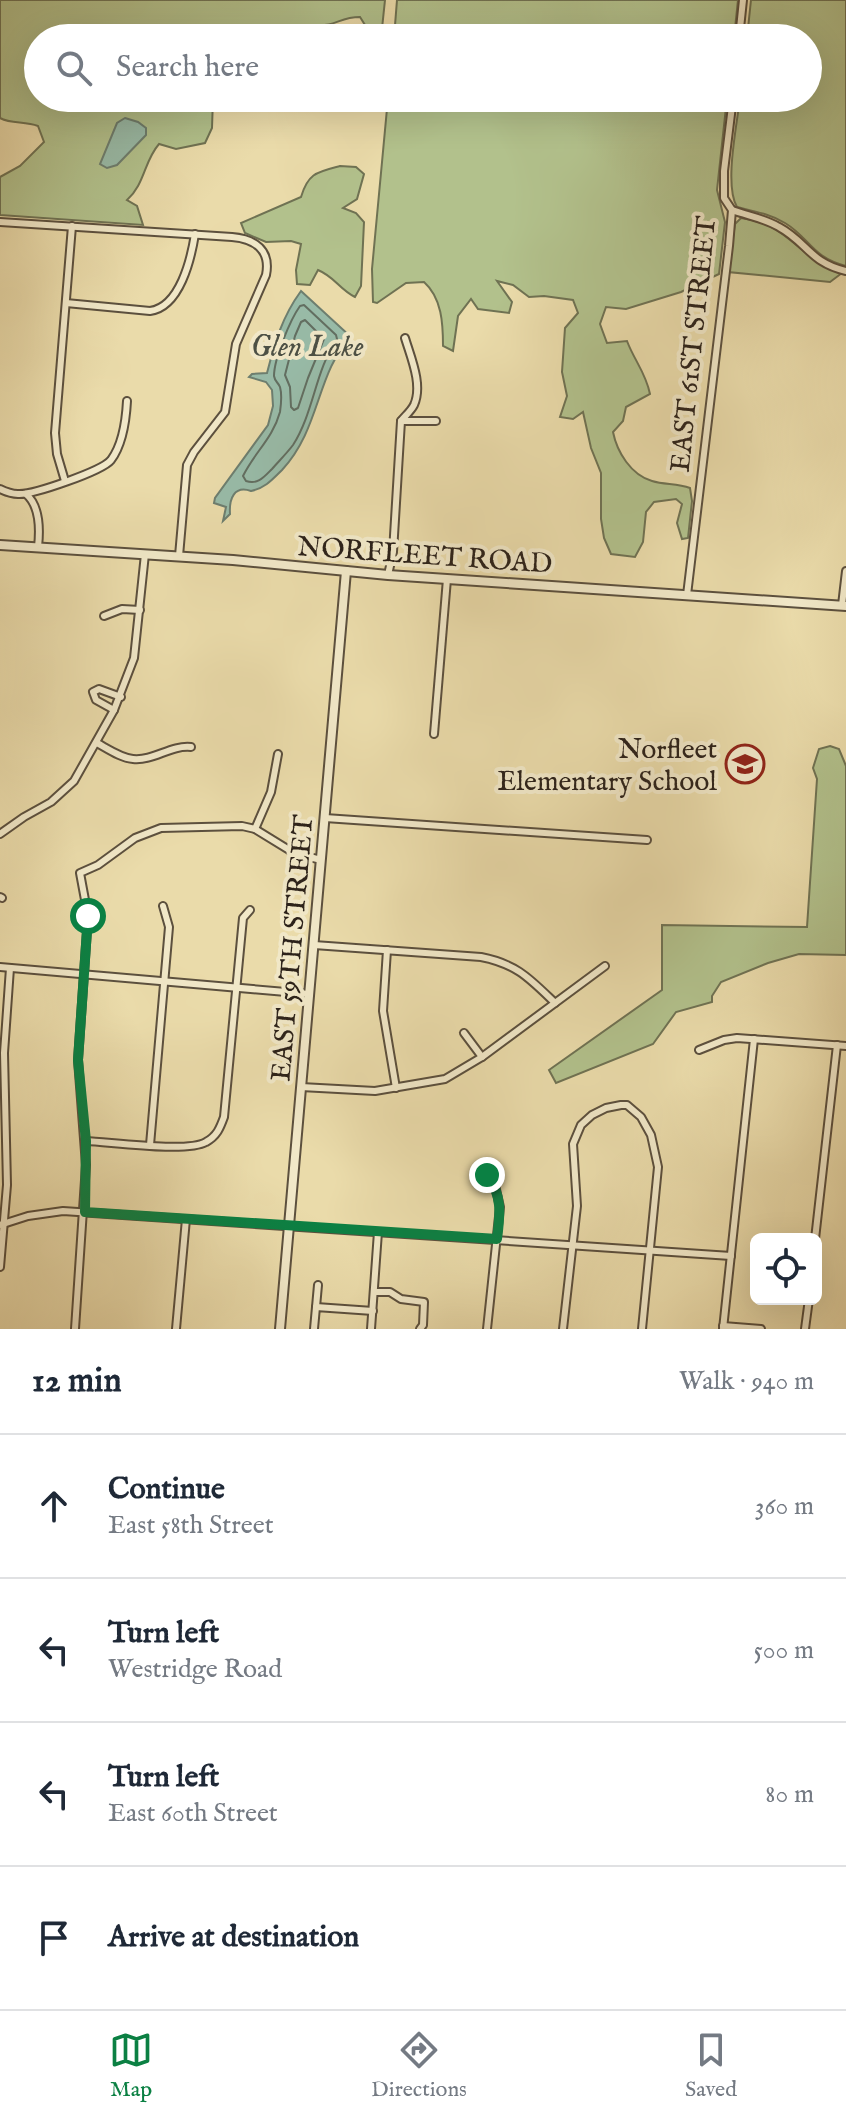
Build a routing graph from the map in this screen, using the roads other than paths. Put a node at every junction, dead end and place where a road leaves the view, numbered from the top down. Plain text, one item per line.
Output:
1 (743, 0) edge
2 (740, 24) edge
3 (731, 112) edge
4 (732, 210) junction
5 (0, 222) edge
6 (72, 226) junction
7 (0, 229) edge
8 (195, 234) junction
9 (846, 271) edge
10 (66, 303) junction
11 (405, 338) dead end
12 (127, 401) dead end
13 (401, 421) junction
14 (436, 421) dead end
15 (65, 481) junction
16 (0, 489) edge
17 (26, 494) junction
18 (0, 545) edge
19 (38, 547) junction
20 (145, 554) junction
21 (179, 556) junction
22 (346, 571) junction
23 (846, 571) edge
24 (388, 575) junction
25 (447, 579) junction
26 (687, 595) junction
27 (844, 606) edge
28 (140, 610) junction
29 (104, 616) dead end
30 (121, 697) junction
31 (114, 710) junction
32 (434, 734) dead end
33 (97, 743) junction
34 (191, 747) dead end
35 (278, 754) dead end
36 (325, 818) junction
37 (255, 829) junction
38 (0, 834) edge
39 (647, 840) dead end
40 (321, 860) junction
41 (163, 906) dead end
42 (250, 910) dead end
43 (314, 945) junction
44 (387, 950) junction
45 (605, 966) dead end
46 (0, 967) edge
47 (10, 968) junction
48 (83, 974) junction
49 (165, 982) junction
50 (236, 988) junction
51 (309, 994) junction
52 (555, 1003) junction
53 (464, 1033) dead end
54 (754, 1039) junction
55 (837, 1045) junction
56 (846, 1046) edge
57 (699, 1050) dead end
58 (482, 1057) junction
59 (301, 1087) junction
60 (396, 1088) junction
61 (86, 1141) junction
62 (150, 1145) junction
63 (487, 1175) dead end
64 (85, 1212) junction
65 (186, 1219) junction
66 (2, 1225) edge
67 (289, 1226) junction
68 (378, 1232) junction
69 (816, 1233) edge
70 (497, 1239) junction
71 (573, 1245) junction
72 (650, 1251) junction
73 (731, 1256) junction
74 (0, 1267) edge
75 (318, 1285) dead end
76 (374, 1292) junction
77 (808, 1305) edge
78 (316, 1307) junction
79 (373, 1311) junction
80 (723, 1328) edge
81 (75, 1329) edge
82 (176, 1329) edge
83 (280, 1329) edge
84 (314, 1329) edge
85 (371, 1329) edge
86 (420, 1329) edge
87 (487, 1329) edge
88 (563, 1329) edge
89 (642, 1329) edge
90 (761, 1329) edge
91 (805, 1329) edge

1 - 2 street
3 - 4 street, EAST 61ST STREET
4 - 9 street
4 - 26 street, EAST 61ST STREET
5 - 6 street
5 - 7 street
6 - 8 street
6 - 10 street
8 - 10 street
8 - 21 street
10 - 15 street
11 - 13 street
12 - 15 street
13 - 14 street
13 - 24 street
15 - 17 street
16 - 17 street
17 - 19 street
18 - 19 street, NORFLEET ROAD
19 - 20 street, NORFLEET ROAD
20 - 21 street, NORFLEET ROAD
20 - 28 street
21 - 22 street, NORFLEET ROAD
22 - 24 street, NORFLEET ROAD
22 - 36 street, EAST 59TH STREET
23 - 27 street
24 - 25 street, NORFLEET ROAD
25 - 26 street, NORFLEET ROAD
25 - 32 street
26 - 27 street, NORFLEET ROAD
28 - 29 street
28 - 30 street
30 - 31 street
30 - 31 street
31 - 33 street
33 - 34 street
33 - 38 street
35 - 37 street
36 - 39 street
36 - 40 street, EAST 59TH STREET
37 - 40 street
37 - 48 street
40 - 43 street, EAST 59TH STREET
41 - 49 street
42 - 50 street
43 - 44 street
43 - 51 street, EAST 59TH STREET
44 - 52 street
44 - 60 street
45 - 52 street
46 - 47 street
47 - 48 street
47 - 66 street
48 - 49 street
48 - 61 street
49 - 50 street
49 - 62 street
50 - 51 street
50 - 62 street
51 - 59 street, EAST 59TH STREET
52 - 58 street
53 - 58 street
54 - 55 street
54 - 57 street
54 - 73 street
55 - 56 street
55 - 69 street
58 - 60 street
59 - 60 street
59 - 67 street, EAST 59TH STREET
61 - 62 street
61 - 64 street
63 - 70 street
64 - 65 street
64 - 66 street
64 - 81 street
65 - 67 street
65 - 82 street
66 - 74 street
67 - 68 street
67 - 83 street, EAST 59TH STREET
68 - 70 street
68 - 76 street
70 - 71 street
70 - 87 street
71 - 72 street
71 - 72 street
71 - 88 street
72 - 73 street
72 - 89 street
73 - 80 street
75 - 78 street
76 - 79 street
76 - 86 street
77 - 91 street
78 - 79 street
78 - 84 street
79 - 85 street
80 - 90 street

